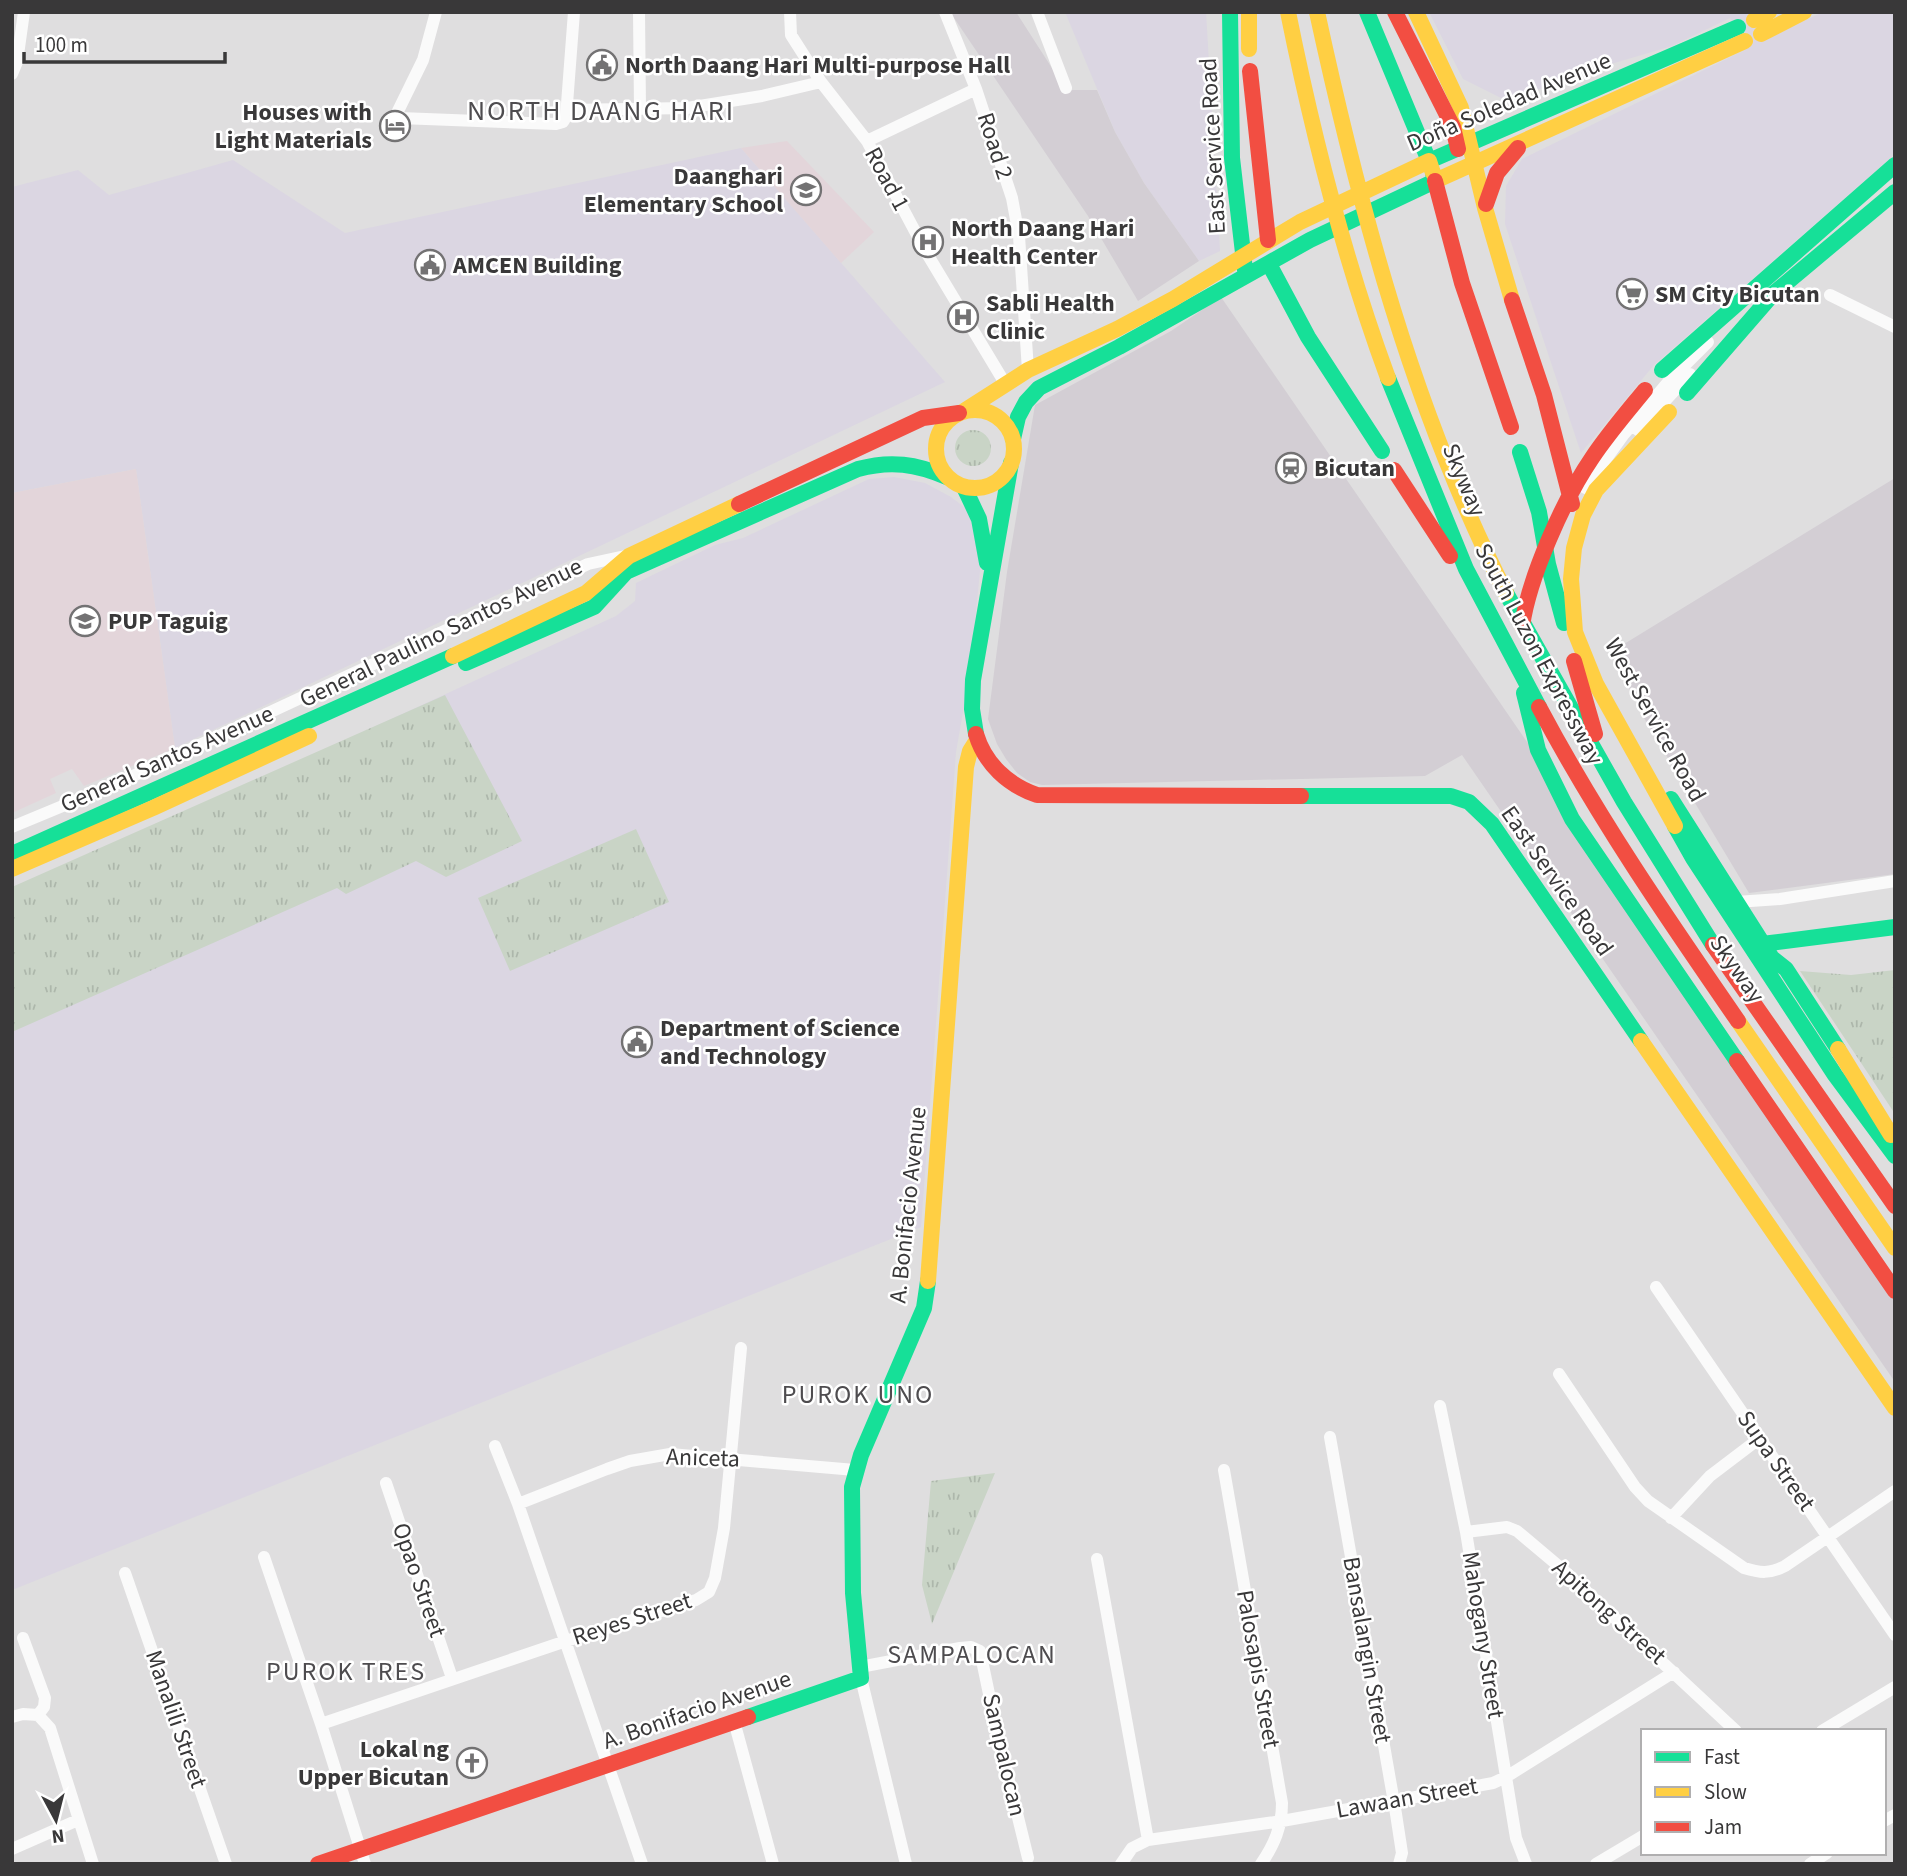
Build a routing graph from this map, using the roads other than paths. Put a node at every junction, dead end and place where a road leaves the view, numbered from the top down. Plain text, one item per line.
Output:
1 (24, 12) edge
2 (436, 12) edge
3 (574, 12) edge
4 (639, 12) edge
5 (790, 12) edge
6 (945, 12) edge
7 (1037, 12) edge
8 (1230, 12) edge
9 (1249, 12) edge
10 (1288, 12) edge
11 (1297, 12) edge
12 (1317, 12) edge
13 (1326, 12) edge
14 (1367, 12) edge
15 (1395, 12) edge
16 (1416, 12) edge
17 (1769, 12) edge
18 (1804, 12) edge
19 (1249, 49) dead end
20 (1250, 71) dead end
21 (12, 74) edge
22 (821, 82) junction
23 (1066, 88) dead end
24 (976, 89) junction
25 (640, 109) junction
26 (565, 116) junction
27 (1532, 136) junction
28 (867, 141) junction
29 (1463, 145) junction
30 (1429, 161) junction
31 (1468, 165) junction
32 (1895, 165) edge
33 (1895, 180) edge
34 (1435, 181) junction
35 (1895, 192) edge
36 (1485, 208) junction
37 (1300, 222) joint
38 (1268, 240) junction
39 (1242, 255) junction
40 (1269, 264) junction
41 (1247, 277) junction
42 (1830, 295) dead end
43 (1518, 320) junction
44 (1895, 327) edge
45 (1028, 370) junction
46 (1662, 370) dead end
47 (1006, 385) junction
48 (1645, 390) dead end
49 (1687, 393) dead end
50 (962, 412) junction
51 (1669, 412) dead end
52 (1511, 427) dead end
53 (1013, 439) junction
54 (1382, 452) dead end
55 (1520, 452) dead end
56 (1011, 463) junction
57 (1394, 470) dead end
58 (947, 477) junction
59 (964, 487) junction
60 (1574, 511) junction
61 (629, 556) junction
62 (989, 582) junction
63 (1487, 610) junction
64 (977, 740) junction
65 (1596, 740) junction
66 (12, 827) edge
67 (12, 854) edge
68 (12, 869) edge
69 (1895, 881) edge
70 (1736, 902) junction
71 (1895, 927) edge
72 (1767, 951) junction
73 (1895, 1141) edge
74 (1895, 1156) edge
75 (1895, 1195) edge
76 (1895, 1206) edge
77 (1895, 1237) edge
78 (1895, 1248) edge
79 (1656, 1287) dead end
80 (1895, 1292) edge
81 (741, 1348) dead end
82 (1559, 1374) dead end
83 (1440, 1406) dead end
84 (1895, 1408) edge
85 (1330, 1437) dead end
86 (1760, 1437) junction
87 (495, 1446) dead end
88 (730, 1458) junction
89 (855, 1470) junction
90 (1224, 1470) dead end
91 (386, 1483) dead end
92 (1895, 1491) edge
93 (517, 1504) junction
94 (1671, 1518) junction
95 (1466, 1532) junction
96 (1828, 1536) junction
97 (264, 1557) dead end
98 (1097, 1559) dead end
99 (125, 1573) dead end
100 (1895, 1635) edge
101 (23, 1638) dead end
102 (566, 1641) junction
103 (860, 1672) junction
104 (1674, 1672) junction
105 (452, 1678) junction
106 (1895, 1687) edge
107 (38, 1715) junction
108 (12, 1717) edge
109 (734, 1721) junction
110 (321, 1724) junction
111 (1734, 1729) edge
112 (1825, 1729) edge
113 (608, 1764) junction
114 (1506, 1777) junction
115 (1393, 1800) junction
116 (78, 1820) junction
117 (1282, 1821) junction
118 (1641, 1837) edge
119 (1148, 1840) junction
120 (12, 1849) edge
121 (362, 1856) edge
122 (1028, 1858) dead end
123 (93, 1864) edge
124 (226, 1864) edge
125 (318, 1864) edge
126 (642, 1864) edge
127 (773, 1864) edge
128 (906, 1864) edge
129 (1121, 1864) edge
130 (1261, 1864) edge
131 (1399, 1864) edge
132 (1526, 1864) edge
133 (1596, 1864) edge

1 - 21 street
2 - 26 street
3 - 26 street
4 - 25 street
5 - 22 street, Road 1
6 - 24 street, Road 2
7 - 23 street
8 - 39 main road, East Service Road
9 - 19 main road
10 - 63 main road, South Luzon Expressway
11 - 77 main road, Skyway
12 - 76 main road, Skyway
13 - 65 main road, South Luzon Expressway
14 - 30 main road
15 - 29 main road, West Service Road
16 - 29 main road, West Service Road
17 - 18 main road
20 - 38 main road
22 - 25 street
22 - 28 street, Road 1
24 - 28 street
24 - 45 street, Road 2
25 - 26 street
27 - 29 main road, Doña Soledad Avenue
27 - 31 main road, Doña Soledad Avenue
27 - 36 main road
28 - 47 street, Road 1
29 - 30 main road, Doña Soledad Avenue
29 - 31 main road, West Service Road
30 - 34 main road
30 - 37 main road, Doña Soledad Avenue
31 - 34 main road, Doña Soledad Avenue
31 - 36 main road, West Service Road
31 - 43 main road, West Service Road
32 - 46 main road
33 - 60 street
34 - 40 main road, Doña Soledad Avenue
34 - 52 main road
35 - 49 main road
36 - 43 main road, West Service Road
37 - 38 main road, General Paulino Santos Avenue
38 - 39 main road, General Paulino Santos Avenue
38 - 40 main road
39 - 41 main road, East Service Road
39 - 45 main road, General Paulino Santos Avenue
40 - 41 main road
40 - 54 main road
41 - 53 main road
42 - 44 street
43 - 60 main road, West Service Road
45 - 47 main road, General Paulino Santos Avenue
47 - 50 main road, General Paulino Santos Avenue
48 - 80 main road
50 - 53 main road
50 - 58 main road
50 - 61 main road, General Paulino Santos Avenue
51 - 74 main road
53 - 56 main road
55 - 65 main road
56 - 59 main road
56 - 62 main road, East Service Road
57 - 63 main road
58 - 59 main road
58 - 68 main road, General Paulino Santos Avenue
59 - 62 main road, East Service Road
60 - 70 main road, West Service Road
61 - 66 street, General Santos Avenue
61 - 67 main road, General Paulino Santos Avenue
62 - 64 main road, East Service Road
63 - 78 main road, South Luzon Expressway
64 - 84 main road, East Service Road
64 - 89 main road, A. Bonifacio Avenue
65 - 75 main road, South Luzon Expressway
69 - 70 street
70 - 72 main road, West Service Road
71 - 72 main road
72 - 73 main road, West Service Road
79 - 86 street, Supa Street
81 - 88 street, Reyes Street
82 - 94 street
83 - 95 street, Mahogany Street
85 - 115 street, Bansalangin Street
86 - 94 street
86 - 96 street, Supa Street
87 - 93 street
88 - 89 street, Aniceta
88 - 93 street, Aniceta
88 - 102 street, Reyes Street
89 - 103 main road, A. Bonifacio Avenue
90 - 117 street, Palosapis Street
91 - 105 street, Opao Street
92 - 96 street
93 - 102 street
94 - 96 street
95 - 104 street, Apitong Street
95 - 114 street, Mahogany Street
96 - 100 street, Supa Street
97 - 110 street
98 - 119 street
99 - 124 street, Manalili Street
101 - 107 street
102 - 105 street, Reyes Street
102 - 113 street
103 - 109 main road, A. Bonifacio Avenue
103 - 122 street, Sampalocan
103 - 128 street
104 - 111 street, Apitong Street
104 - 114 street, Lawaan Street
105 - 110 street, Reyes Street
106 - 112 street
107 - 108 street
107 - 116 street
109 - 113 main road, A. Bonifacio Avenue
109 - 127 street
110 - 121 street
113 - 121 main road, A. Bonifacio Avenue
113 - 126 street
114 - 115 street, Lawaan Street
114 - 132 street, Mahogany Street
115 - 117 street, Lawaan Street
115 - 131 street, Bansalangin Street
116 - 120 street
116 - 123 street
117 - 119 street, Lawaan Street
117 - 130 street, Palosapis Street
118 - 133 street
119 - 129 street
121 - 125 main road, A. Bonifacio Avenue

